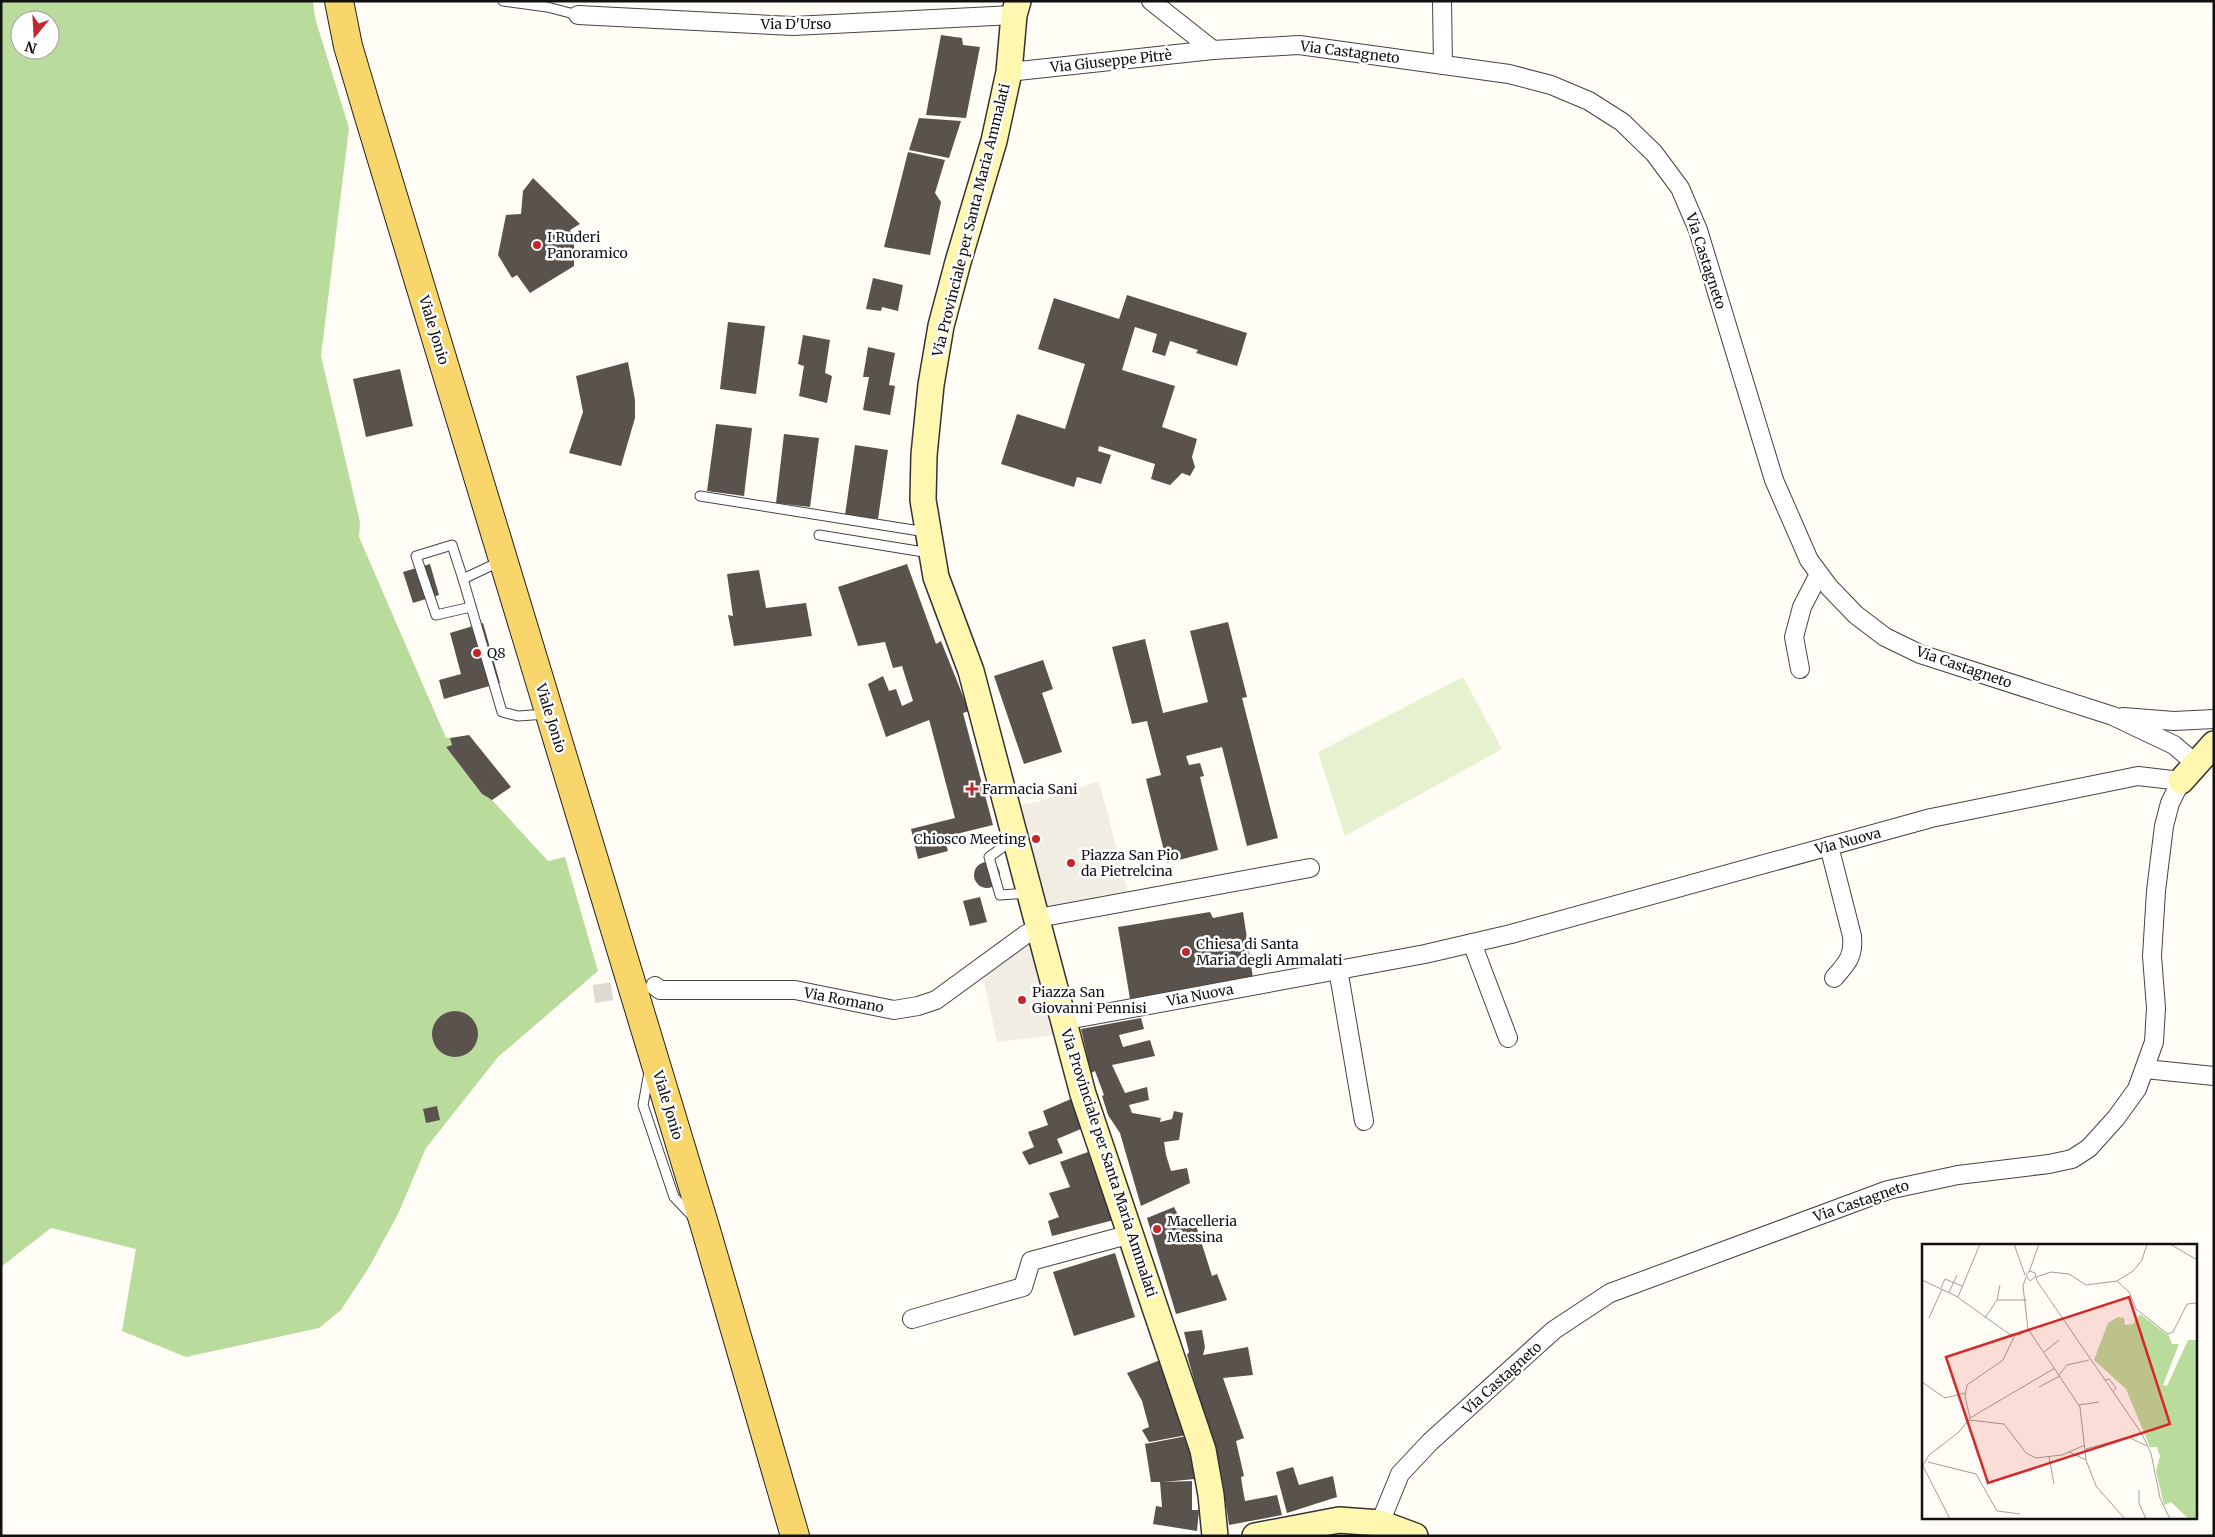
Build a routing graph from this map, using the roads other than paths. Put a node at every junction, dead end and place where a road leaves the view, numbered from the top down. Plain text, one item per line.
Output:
1 (339, 1) edge
2 (503, 1) edge
3 (1152, 1) edge
4 (1442, 1) edge
5 (1016, 8) edge
6 (578, 14) joint
7 (1212, 50) junction
8 (1444, 65) junction
9 (1009, 72) junction
10 (700, 496) dead end
11 (819, 536) dead end
12 (931, 543) junction
13 (503, 560) junction
14 (1819, 574) junction
15 (463, 579) junction
16 (471, 606) junction
17 (1800, 669) dead end
18 (550, 714) junction
19 (2113, 716) junction
20 (2214, 719) edge
21 (2214, 744) edge
22 (2188, 772) junction
23 (1829, 846) junction
24 (1310, 868) dead end
25 (1039, 922) junction
26 (1472, 943) junction
27 (1338, 969) junction
28 (1834, 978) dead end
29 (655, 986) tunnel mouth
30 (1062, 1021) junction
31 (1508, 1038) dead end
32 (2146, 1069) junction
33 (2214, 1076) edge
34 (1364, 1121) dead end
35 (1131, 1234) junction
36 (912, 1319) dead end
37 (1380, 1523) junction
38 (796, 1536) edge
39 (1215, 1536) edge
40 (1255, 1536) edge
41 (1415, 1536) edge

1 - 13 main road, Viale Jonio
2 - 6 lane
3 - 7 street
4 - 8 street
5 - 6 street, Via D'Urso
5 - 9 street, Via Provinciale per Santa Maria Ammalati
7 - 8 street, Via Castagneto
7 - 9 street, Via Giuseppe Pitrè
8 - 14 street, Via Castagneto
9 - 12 street, Via Provinciale per Santa Maria Ammalati
10 - 12 lane
11 - 12 lane
12 - 25 street, Via Provinciale per Santa Maria Ammalati
13 - 15 lane
13 - 18 main road, Viale Jonio
14 - 17 street
14 - 19 street, Via Castagneto
15 - 16 lane
15 - 16 lane
16 - 18 lane
18 - 38 main road, Viale Jonio
19 - 20 street
19 - 22 street
21 - 22 street
22 - 23 street, Via Nuova
22 - 32 street, Via Castagneto
23 - 26 street, Via Nuova
23 - 28 street
24 - 25 street
25 - 29 street, Via Romano
25 - 30 street, Via Provinciale per Santa Maria Ammalati
26 - 27 street, Via Nuova
26 - 31 street
27 - 30 street, Via Nuova
27 - 34 street
30 - 35 street, Via Provinciale per Santa Maria Ammalati
32 - 33 street
32 - 37 street, Via Castagneto
35 - 36 street
35 - 39 street, Via Provinciale per Santa Maria Ammalati
37 - 40 street
37 - 41 street

